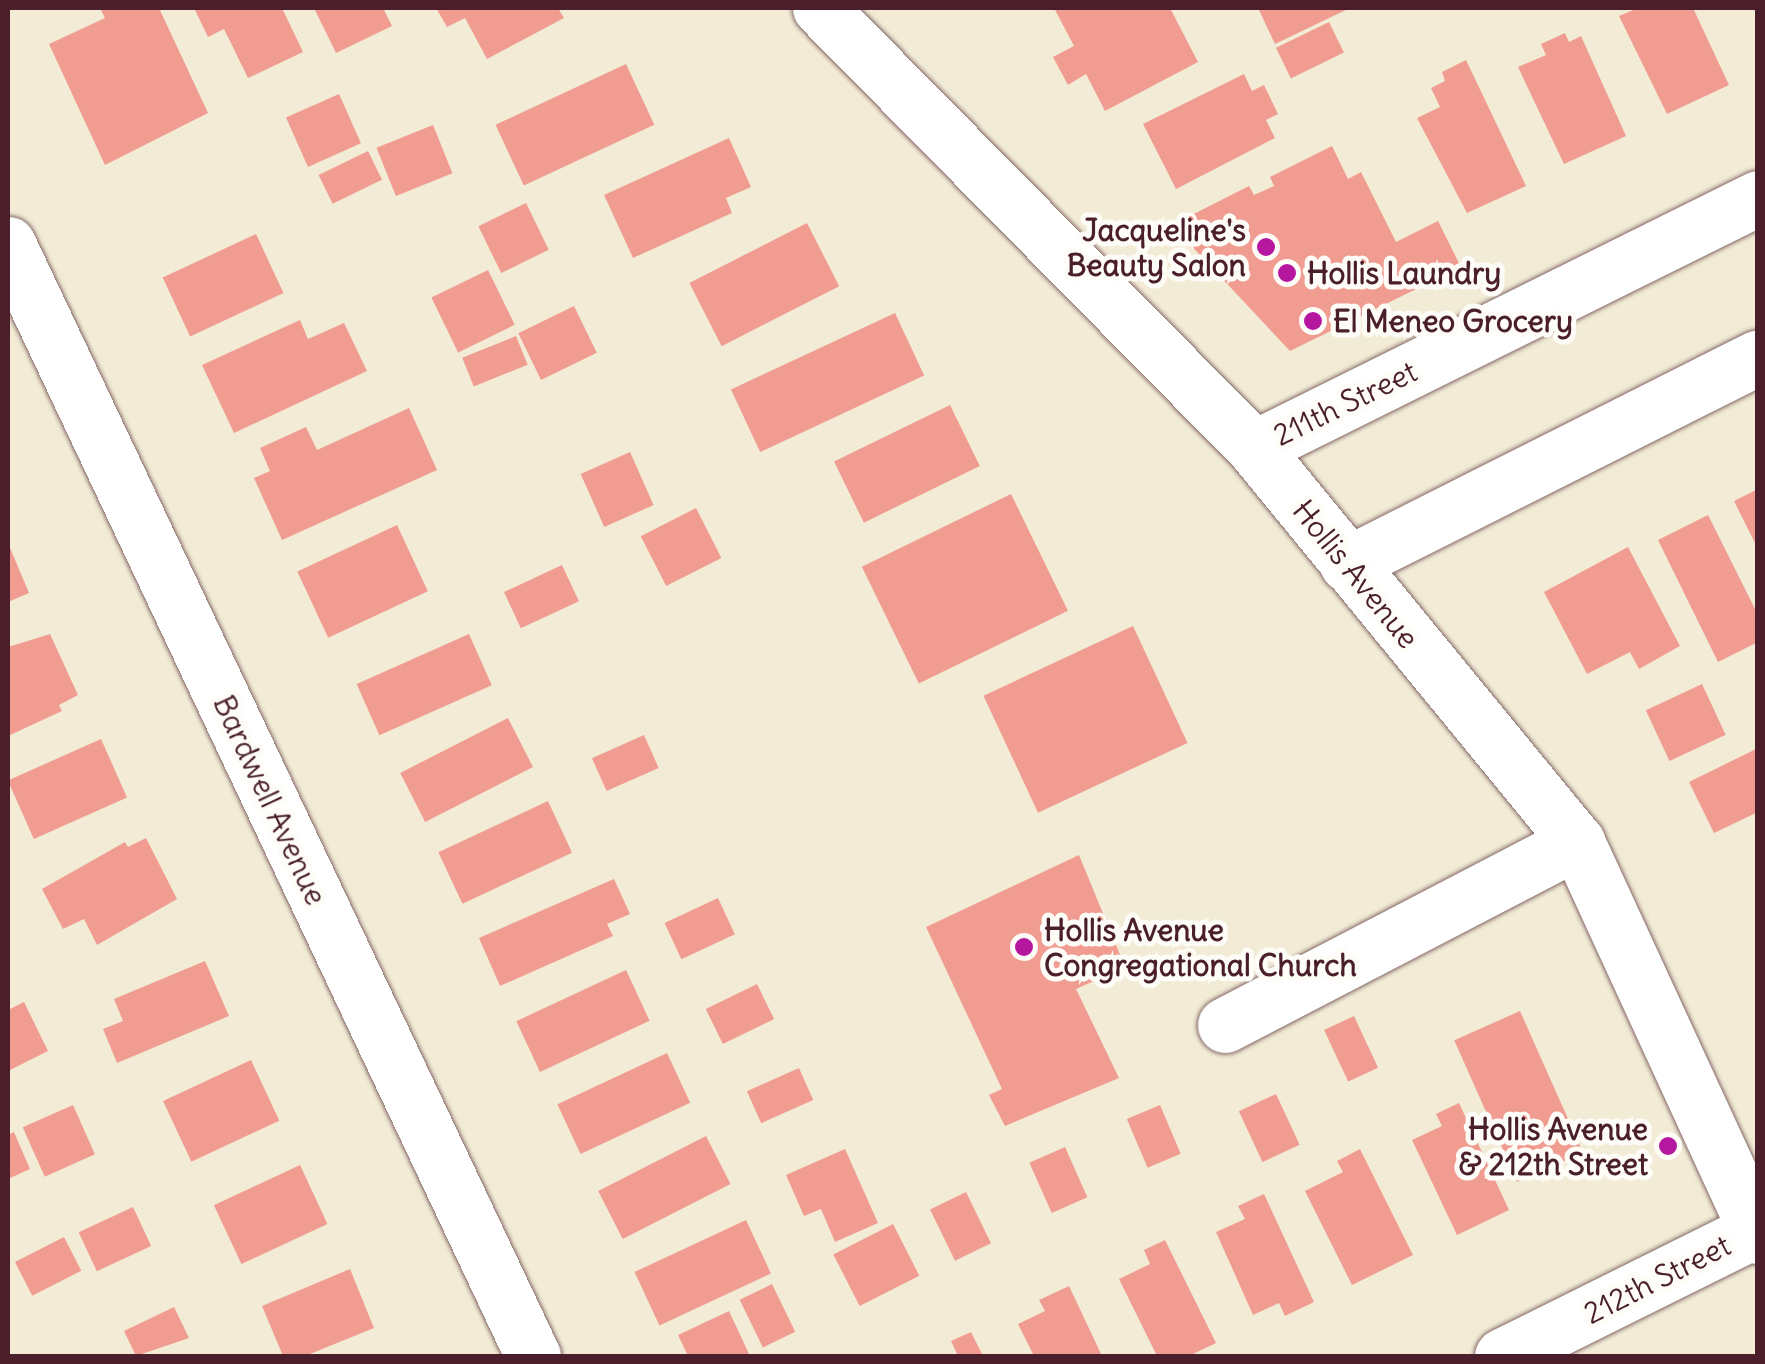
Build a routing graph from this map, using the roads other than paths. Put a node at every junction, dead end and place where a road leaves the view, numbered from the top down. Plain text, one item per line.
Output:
1 (820, 8) edge
2 (1758, 198) edge
3 (8, 244) edge
4 (1758, 357) edge
5 (1254, 448) junction
6 (1347, 564) junction
7 (1577, 842) junction
8 (1225, 1025) dead end
9 (1757, 1232) edge
10 (533, 1356) edge
11 (1502, 1356) edge

1 - 5 street, Hollis Avenue
2 - 5 street, 211th Street
3 - 10 street, Bardwell Avenue
4 - 6 street
5 - 6 street, Hollis Avenue
6 - 7 street, Hollis Avenue
7 - 8 street
7 - 9 street, Hollis Avenue
9 - 11 street, 212th Street

